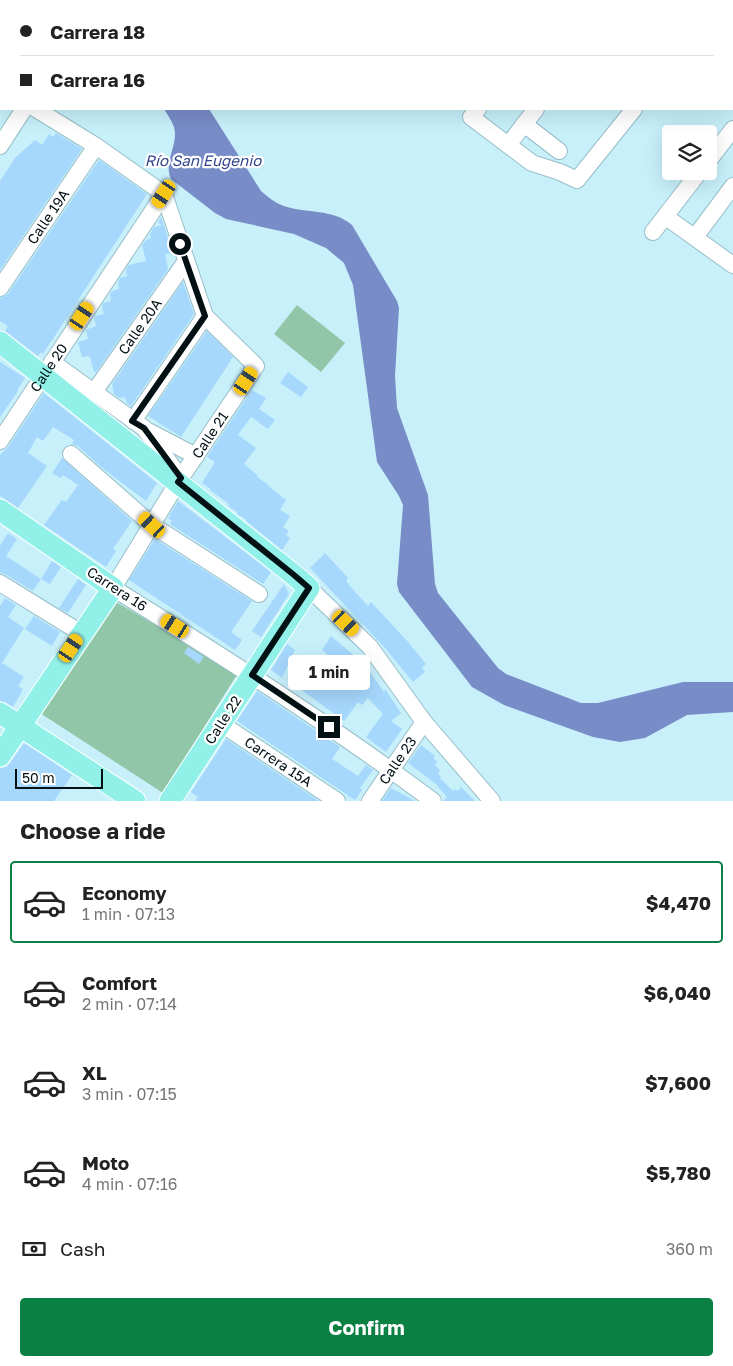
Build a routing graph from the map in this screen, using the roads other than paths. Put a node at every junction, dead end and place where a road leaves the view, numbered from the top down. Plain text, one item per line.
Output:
1 (23, 110) edge
2 (38, 110) edge
3 (477, 110) edge
4 (535, 110) edge
5 (633, 110) edge
6 (524, 124) junction
7 (731, 136) edge
8 (508, 145) junction
9 (0, 146) edge
10 (96, 146) junction
11 (559, 150) dead end
12 (717, 151) edge
13 (693, 180) edge
14 (733, 186) edge
15 (164, 194) junction
16 (666, 217) junction
17 (654, 232) dead end
18 (695, 237) junction
19 (186, 261) junction
20 (733, 266) edge
21 (0, 288) edge
22 (205, 316) junction
23 (0, 342) edge
24 (48, 369) junction
25 (94, 392) junction
26 (138, 425) junction
27 (0, 441) edge
28 (71, 454) dead end
29 (196, 456) junction
30 (180, 480) junction
31 (0, 510) edge
32 (152, 525) junction
33 (302, 582) junction
34 (0, 583) edge
35 (113, 588) junction
36 (259, 594) dead end
37 (81, 633) junction
38 (252, 675) junction
39 (0, 713) edge
40 (424, 722) junction
41 (220, 723) junction
42 (20, 726) junction
43 (0, 756) edge
44 (391, 769) junction
45 (135, 801) edge
46 (170, 801) edge
47 (337, 801) edge
48 (370, 801) edge
49 (433, 801) edge
50 (492, 801) edge

1 - 9 street
2 - 10 street
3 - 8 street
4 - 6 street
5 - 8 street
6 - 8 street
6 - 11 street
7 - 12 street
10 - 15 street
10 - 21 street, Calle 19A
13 - 16 street
14 - 18 street
15 - 19 street
15 - 24 street, Calle 20
16 - 17 street
16 - 18 street
18 - 20 street
19 - 22 street
19 - 25 street, Calle 20A
22 - 26 street
22 - 29 street, Calle 21
23 - 24 main road
24 - 25 street
24 - 27 street, Calle 20
24 - 30 main road
25 - 26 street
26 - 29 street
26 - 30 street
28 - 32 street
29 - 30 street, Calle 21
30 - 32 street, Calle 21
30 - 33 main road
31 - 35 main road, Carrera 16
32 - 35 street, Calle 21
32 - 36 street
33 - 38 main road, Calle 22
33 - 40 street
34 - 37 street
35 - 37 main road, Calle 21
35 - 38 street, Carrera 16
37 - 42 main road, Calle 21
38 - 41 main road, Calle 22
38 - 44 street, Carrera 16
39 - 42 main road
40 - 44 street, Calle 23
40 - 50 street
41 - 46 main road, Calle 22
41 - 47 street, Carrera 15A
42 - 43 main road, Calle 21
42 - 45 main road
44 - 48 street, Calle 23
44 - 49 street, Carrera 16

